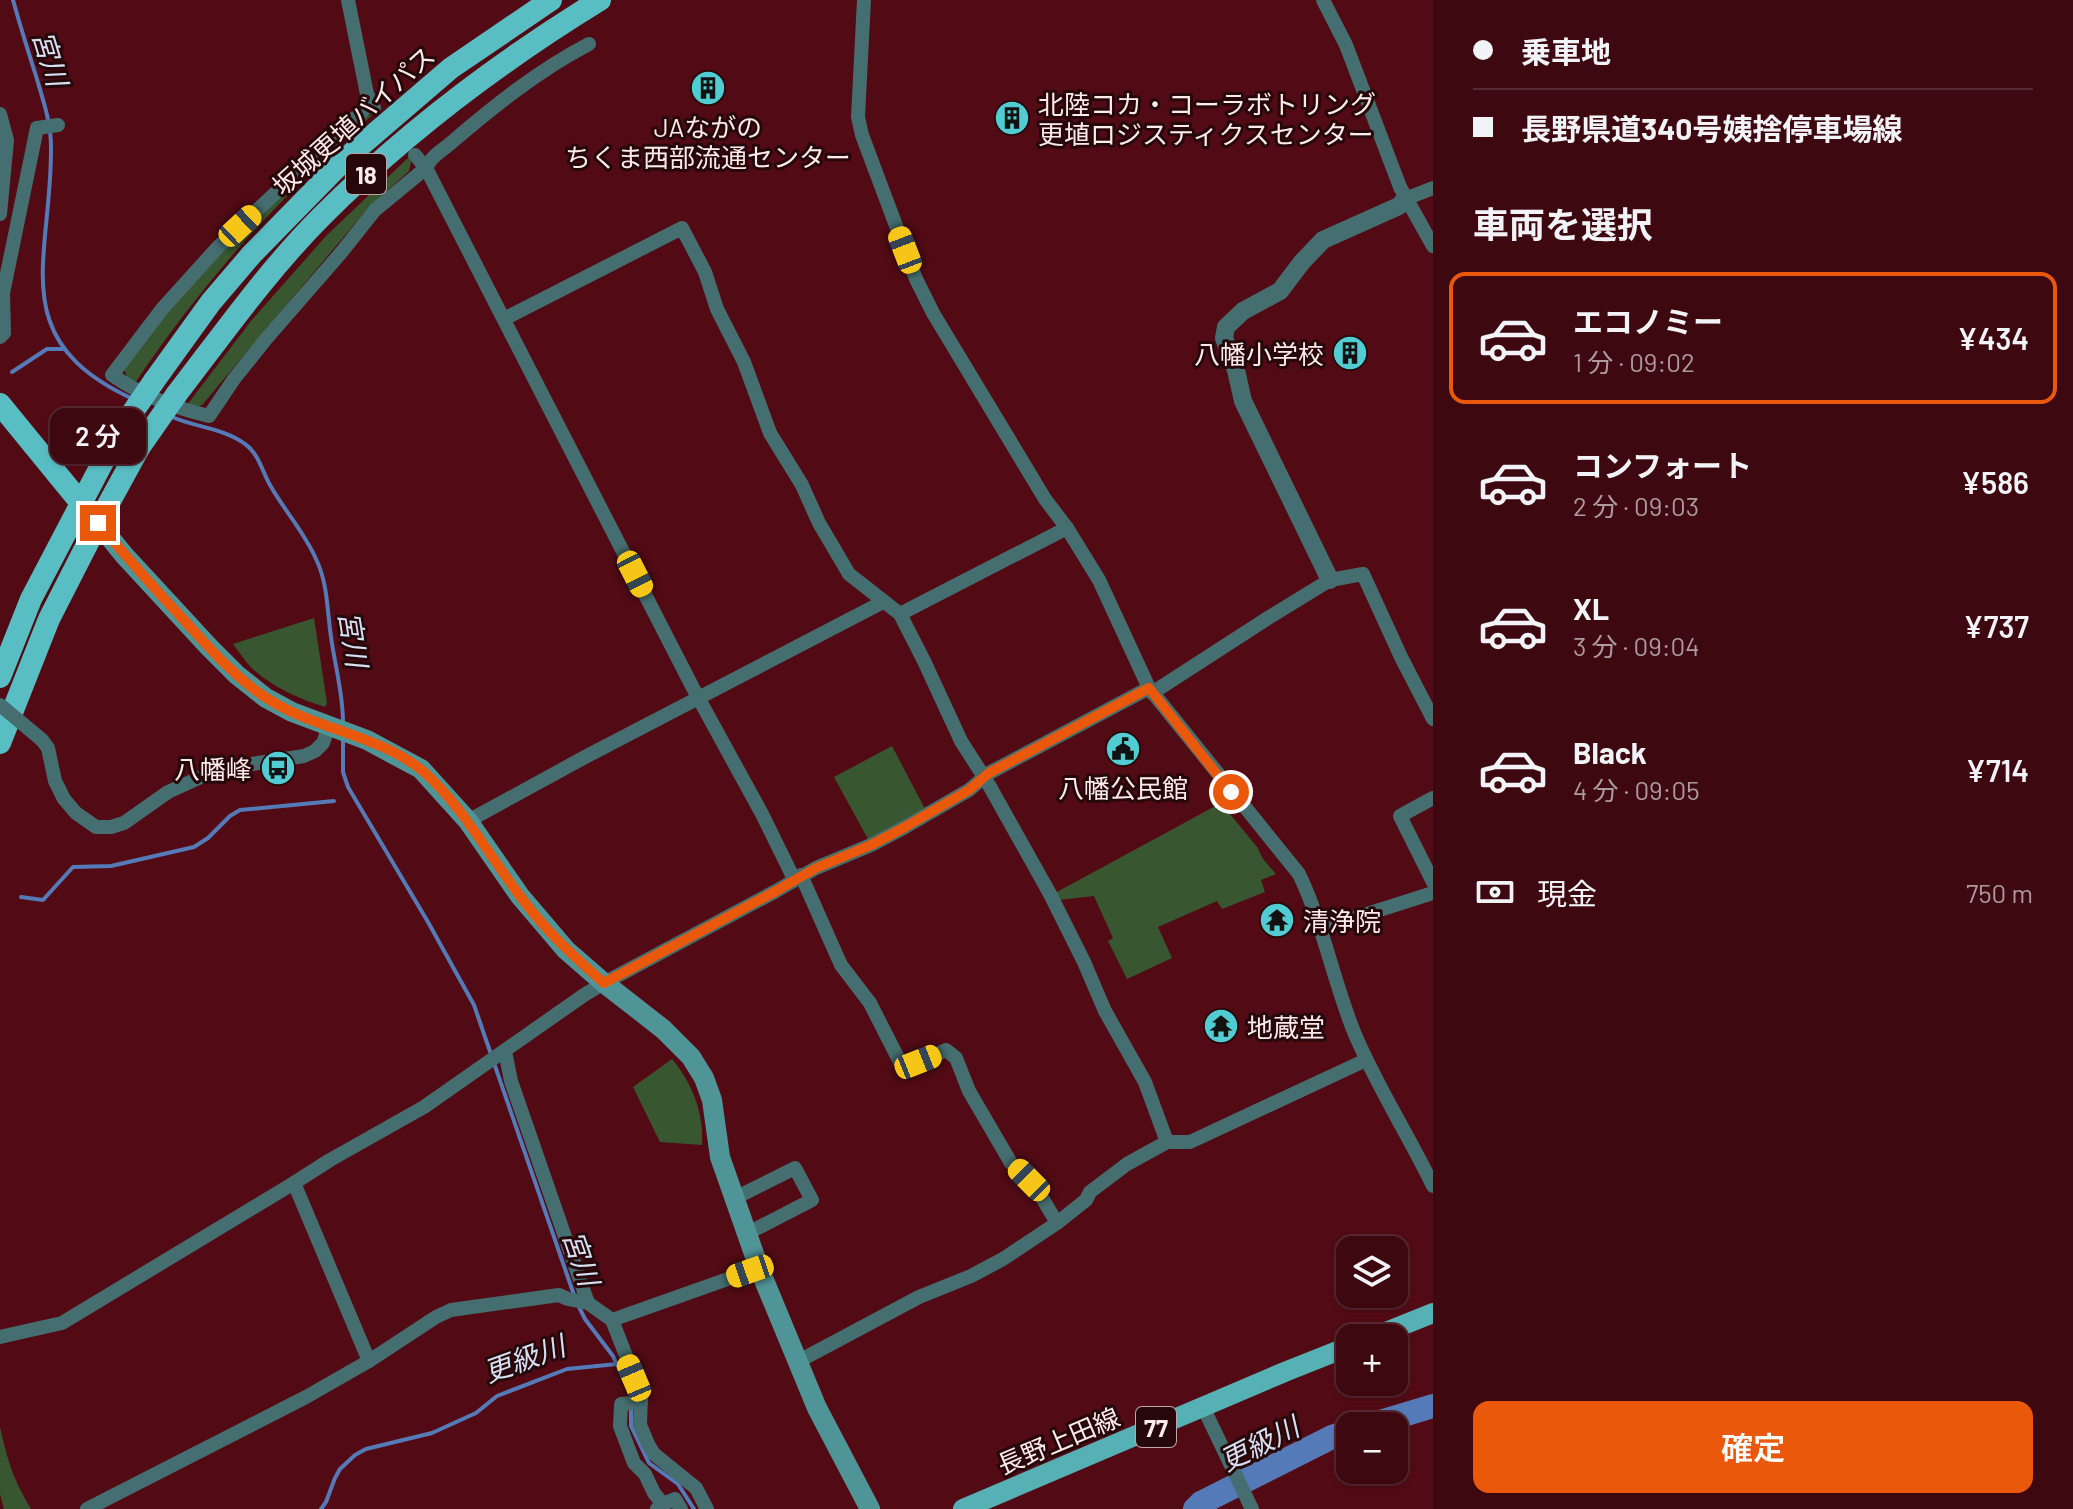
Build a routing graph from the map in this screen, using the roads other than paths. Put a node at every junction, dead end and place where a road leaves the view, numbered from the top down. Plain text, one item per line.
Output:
1 (348, 0) edge
2 (551, 0) edge
3 (600, 0) edge
4 (864, 0) edge
5 (1323, 0) edge
6 (589, 44) dead end
7 (0, 114) edge
8 (58, 125) dead end
9 (415, 155) dead end
10 (426, 168) junction
11 (1433, 188) edge
12 (1405, 199) junction
13 (0, 214) edge
14 (1433, 246) edge
15 (2, 292) edge
16 (504, 319) junction
17 (0, 337) edge
18 (0, 404) edge
19 (81, 503) junction
20 (98, 523) junction
21 (1067, 528) junction
22 (1330, 580) junction
23 (883, 602) junction
24 (900, 614) junction
25 (0, 677) edge
26 (1150, 690) junction
27 (698, 697) junction
28 (0, 705) edge
29 (1433, 719) edge
30 (338, 730) junction
31 (0, 743) edge
32 (984, 778) junction
33 (1433, 798) edge
34 (468, 821) junction
35 (798, 877) junction
36 (1433, 882) edge
37 (1433, 893) edge
38 (1320, 929) junction
39 (604, 983) junction
40 (503, 1052) junction
41 (1366, 1060) junction
42 (1167, 1142) junction
43 (294, 1183) junction
44 (1433, 1186) edge
45 (733, 1199) junction
46 (1057, 1223) junction
47 (746, 1234) junction
48 (759, 1268) junction
49 (586, 1303) junction
50 (1433, 1313) edge
51 (612, 1320) junction
52 (1406, 1324) edge
53 (0, 1337) edge
54 (1336, 1352) edge
55 (369, 1361) junction
56 (797, 1362) junction
57 (635, 1403) junction
58 (1203, 1407) junction
59 (660, 1506) edge
60 (87, 1509) edge
61 (681, 1509) edge
62 (707, 1509) edge
63 (870, 1509) edge
64 (963, 1509) edge
65 (1252, 1509) edge

1 - 10 street
2 - 19 highway, 坂城更埴バイパス / 18, bridge
3 - 20 highway, 坂城更埴バイパス / 18, bridge
4 - 21 street
5 - 12 street
6 - 10 street
7 - 13 street
8 - 15 street
9 - 10 street
10 - 16 street
11 - 12 street
12 - 14 street
12 - 22 street
15 - 17 street
16 - 23 street
16 - 27 street
18 - 19 highway
19 - 20 highway
19 - 25 highway, 坂城更埴バイパス / 18
20 - 30 main road
20 - 31 highway, 坂城更埴バイパス / 18
21 - 24 street
21 - 26 street
22 - 26 street
22 - 29 street
23 - 24 street
23 - 27 street
24 - 32 street
26 - 32 street
26 - 38 street
27 - 34 street
27 - 35 street
28 - 30 street, bridge
30 - 34 main road
32 - 35 street
32 - 42 street
33 - 36 street
34 - 39 main road
35 - 39 street
35 - 46 street
37 - 38 street
38 - 41 street
39 - 40 street
39 - 45 main road
40 - 43 street
40 - 49 street
41 - 42 street
41 - 44 street
42 - 46 street
43 - 53 street
43 - 55 street
45 - 47 main road
45 - 47 street
46 - 56 street
47 - 48 main road
48 - 51 street
48 - 56 main road
49 - 51 street
49 - 55 street
50 - 52 main road
51 - 57 street
54 - 58 main road, 長野上田線 / 77
55 - 60 street
56 - 63 main road
57 - 59 street
57 - 62 street
58 - 64 main road, 長野上田線 / 77
58 - 65 street
59 - 61 street

